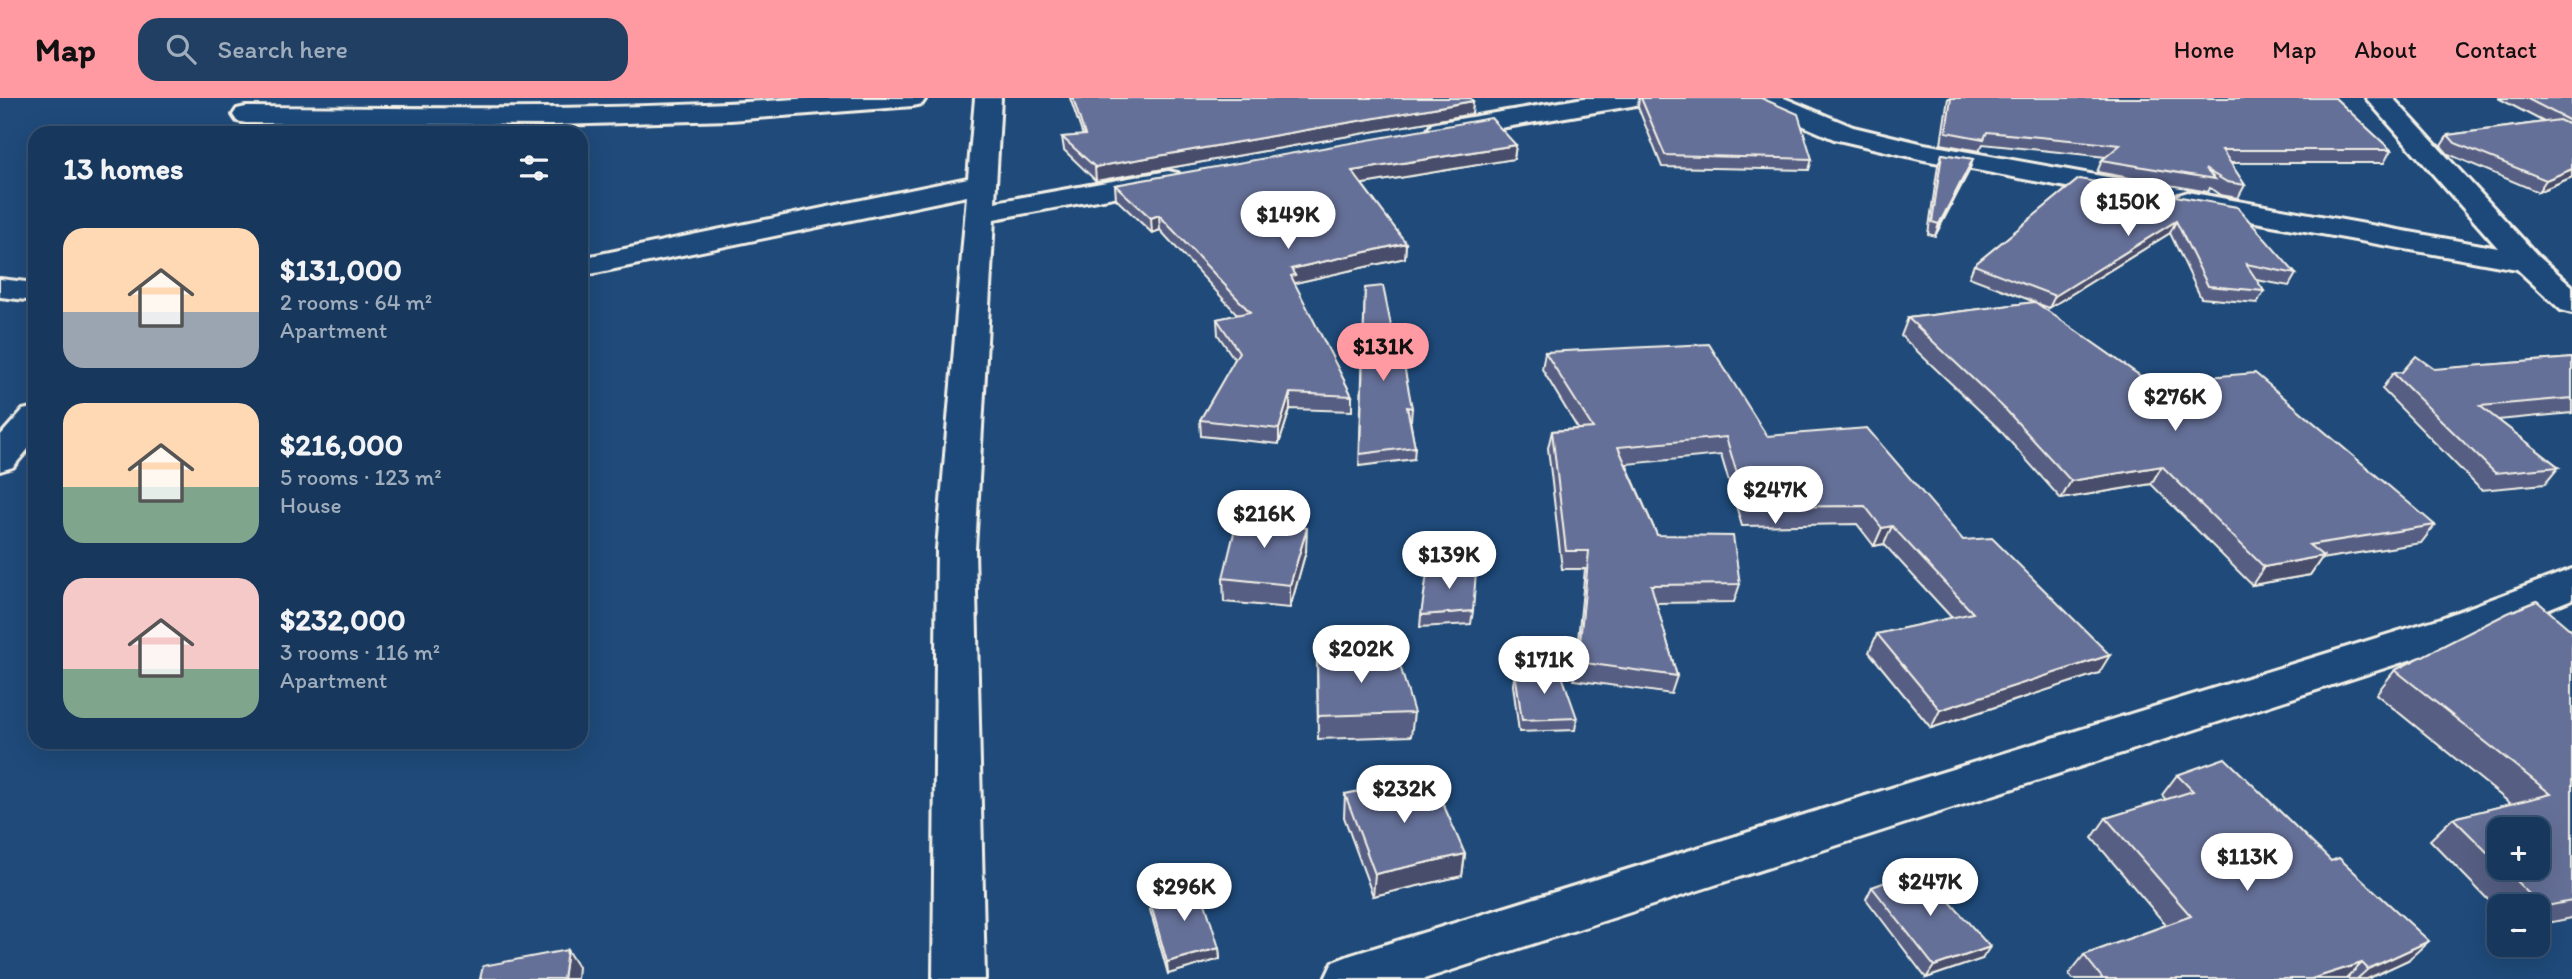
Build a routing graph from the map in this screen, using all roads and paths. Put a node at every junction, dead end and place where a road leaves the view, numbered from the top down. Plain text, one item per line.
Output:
1 (913, 98) edge
2 (988, 98) edge
3 (1631, 98) edge
4 (1762, 98) edge
5 (2379, 98) edge
6 (247, 115) edge
7 (1415, 134) edge
8 (1198, 173) edge
9 (981, 199) junction
10 (2527, 262) junction
11 (588, 266) edge
12 (0, 288) edge
13 (28, 291) edge
14 (2571, 299) edge
15 (28, 426) edge
16 (0, 459) edge
17 (2572, 583) edge
18 (959, 979) edge
19 (1351, 979) edge

1 - 6 street
2 - 9 street
3 - 7 street
4 - 10 street
5 - 10 street
8 - 9 street
9 - 11 street
9 - 18 street
10 - 14 street
12 - 13 street
15 - 16 street
17 - 19 street

